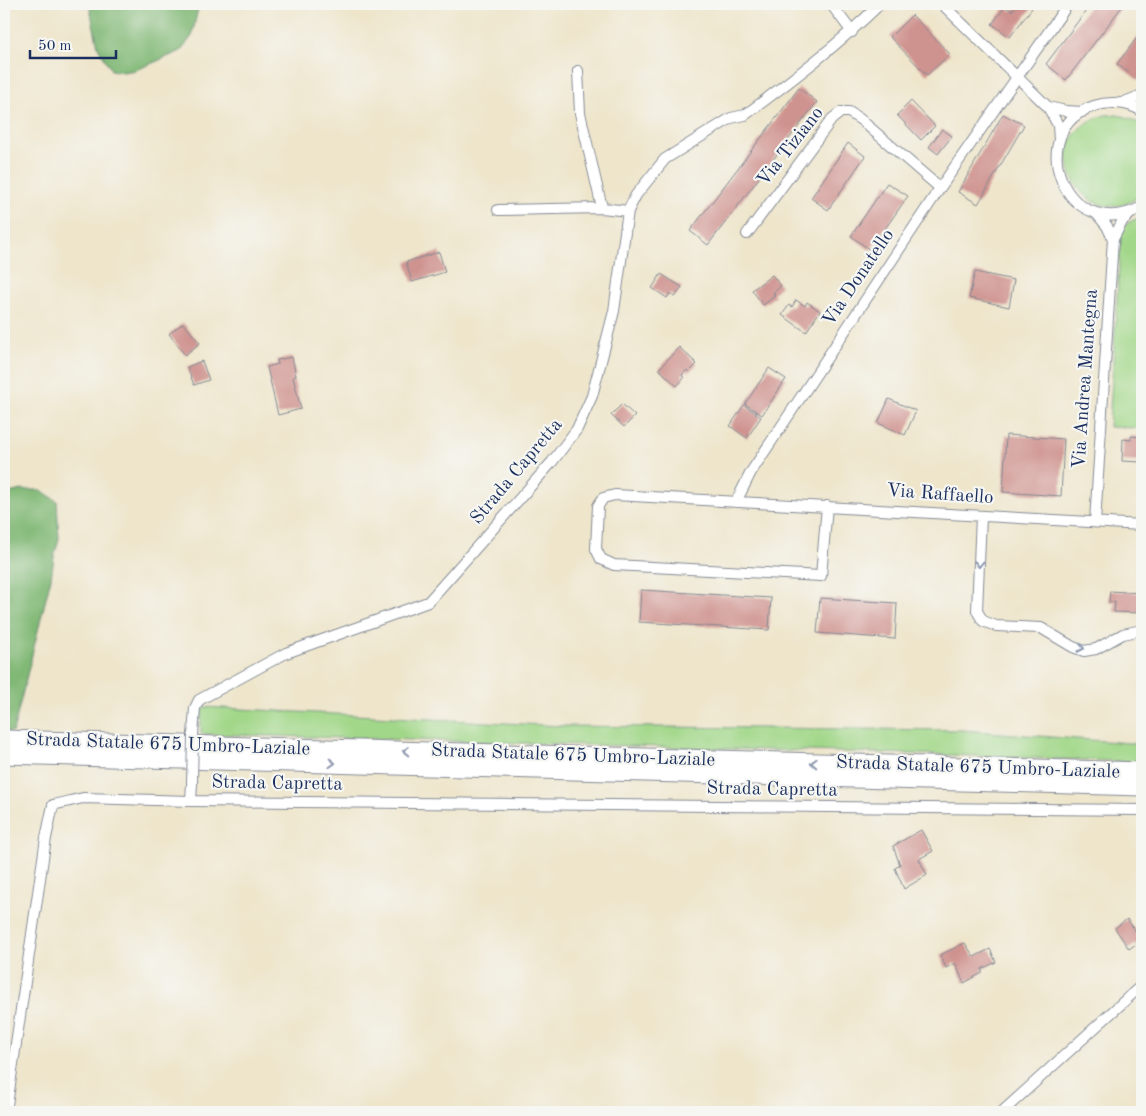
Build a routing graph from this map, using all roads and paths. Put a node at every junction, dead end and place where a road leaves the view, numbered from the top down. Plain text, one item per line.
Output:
1 (831, 4) edge
2 (880, 4) edge
3 (942, 4) edge
4 (1068, 4) edge
5 (852, 32) junction
6 (578, 71) dead end
7 (1016, 76) junction
8 (1142, 95) edge
9 (1121, 103) junction
10 (1048, 107) junction
11 (1142, 111) edge
12 (1082, 112) junction
13 (1059, 143) junction
14 (940, 188) junction
15 (602, 208) junction
16 (1138, 209) edge
17 (498, 210) dead end
18 (628, 211) junction
19 (1096, 213) junction
20 (747, 234) dead end
21 (1113, 239) junction
22 (736, 502) junction
23 (827, 506) junction
24 (981, 516) junction
25 (1095, 522) junction
26 (1142, 525) edge
27 (1142, 630) edge
28 (4, 740) edge
29 (4, 754) edge
30 (1142, 772) edge
31 (1142, 786) edge
32 (191, 801) junction
33 (1142, 810) edge
34 (1142, 985) edge
35 (6, 1112) edge
36 (1002, 1112) edge

1 - 5 street
2 - 5 street, Strada Capretta
3 - 7 street
4 - 7 street, Via Donatello
5 - 18 street, Strada Capretta
6 - 15 street
7 - 10 street
7 - 14 street, Via Donatello
8 - 9 street
9 - 11 street
9 - 12 street
10 - 12 street
10 - 13 street
12 - 13 street
13 - 19 street
14 - 20 street, Via Tiziano
14 - 22 street, Via Donatello
15 - 17 street
15 - 18 street
16 - 19 street
16 - 21 street, Via Andrea Mantegna
18 - 32 street, Strada Capretta, bridge
19 - 21 street
21 - 25 street, Via Andrea Mantegna
22 - 23 street, Via Raffaello
22 - 23 street, Via Raffaello
23 - 24 street, Via Raffaello
24 - 25 street, Via Raffaello
24 -> 27 street
25 - 26 street, Via Raffaello
30 -> 28 highway, Strada Statale 675 Umbro-Laziale
29 -> 31 highway, Strada Statale 675 Umbro-Laziale
32 - 33 street, Strada Capretta
32 - 35 street, Strada Capretta
34 - 36 street

